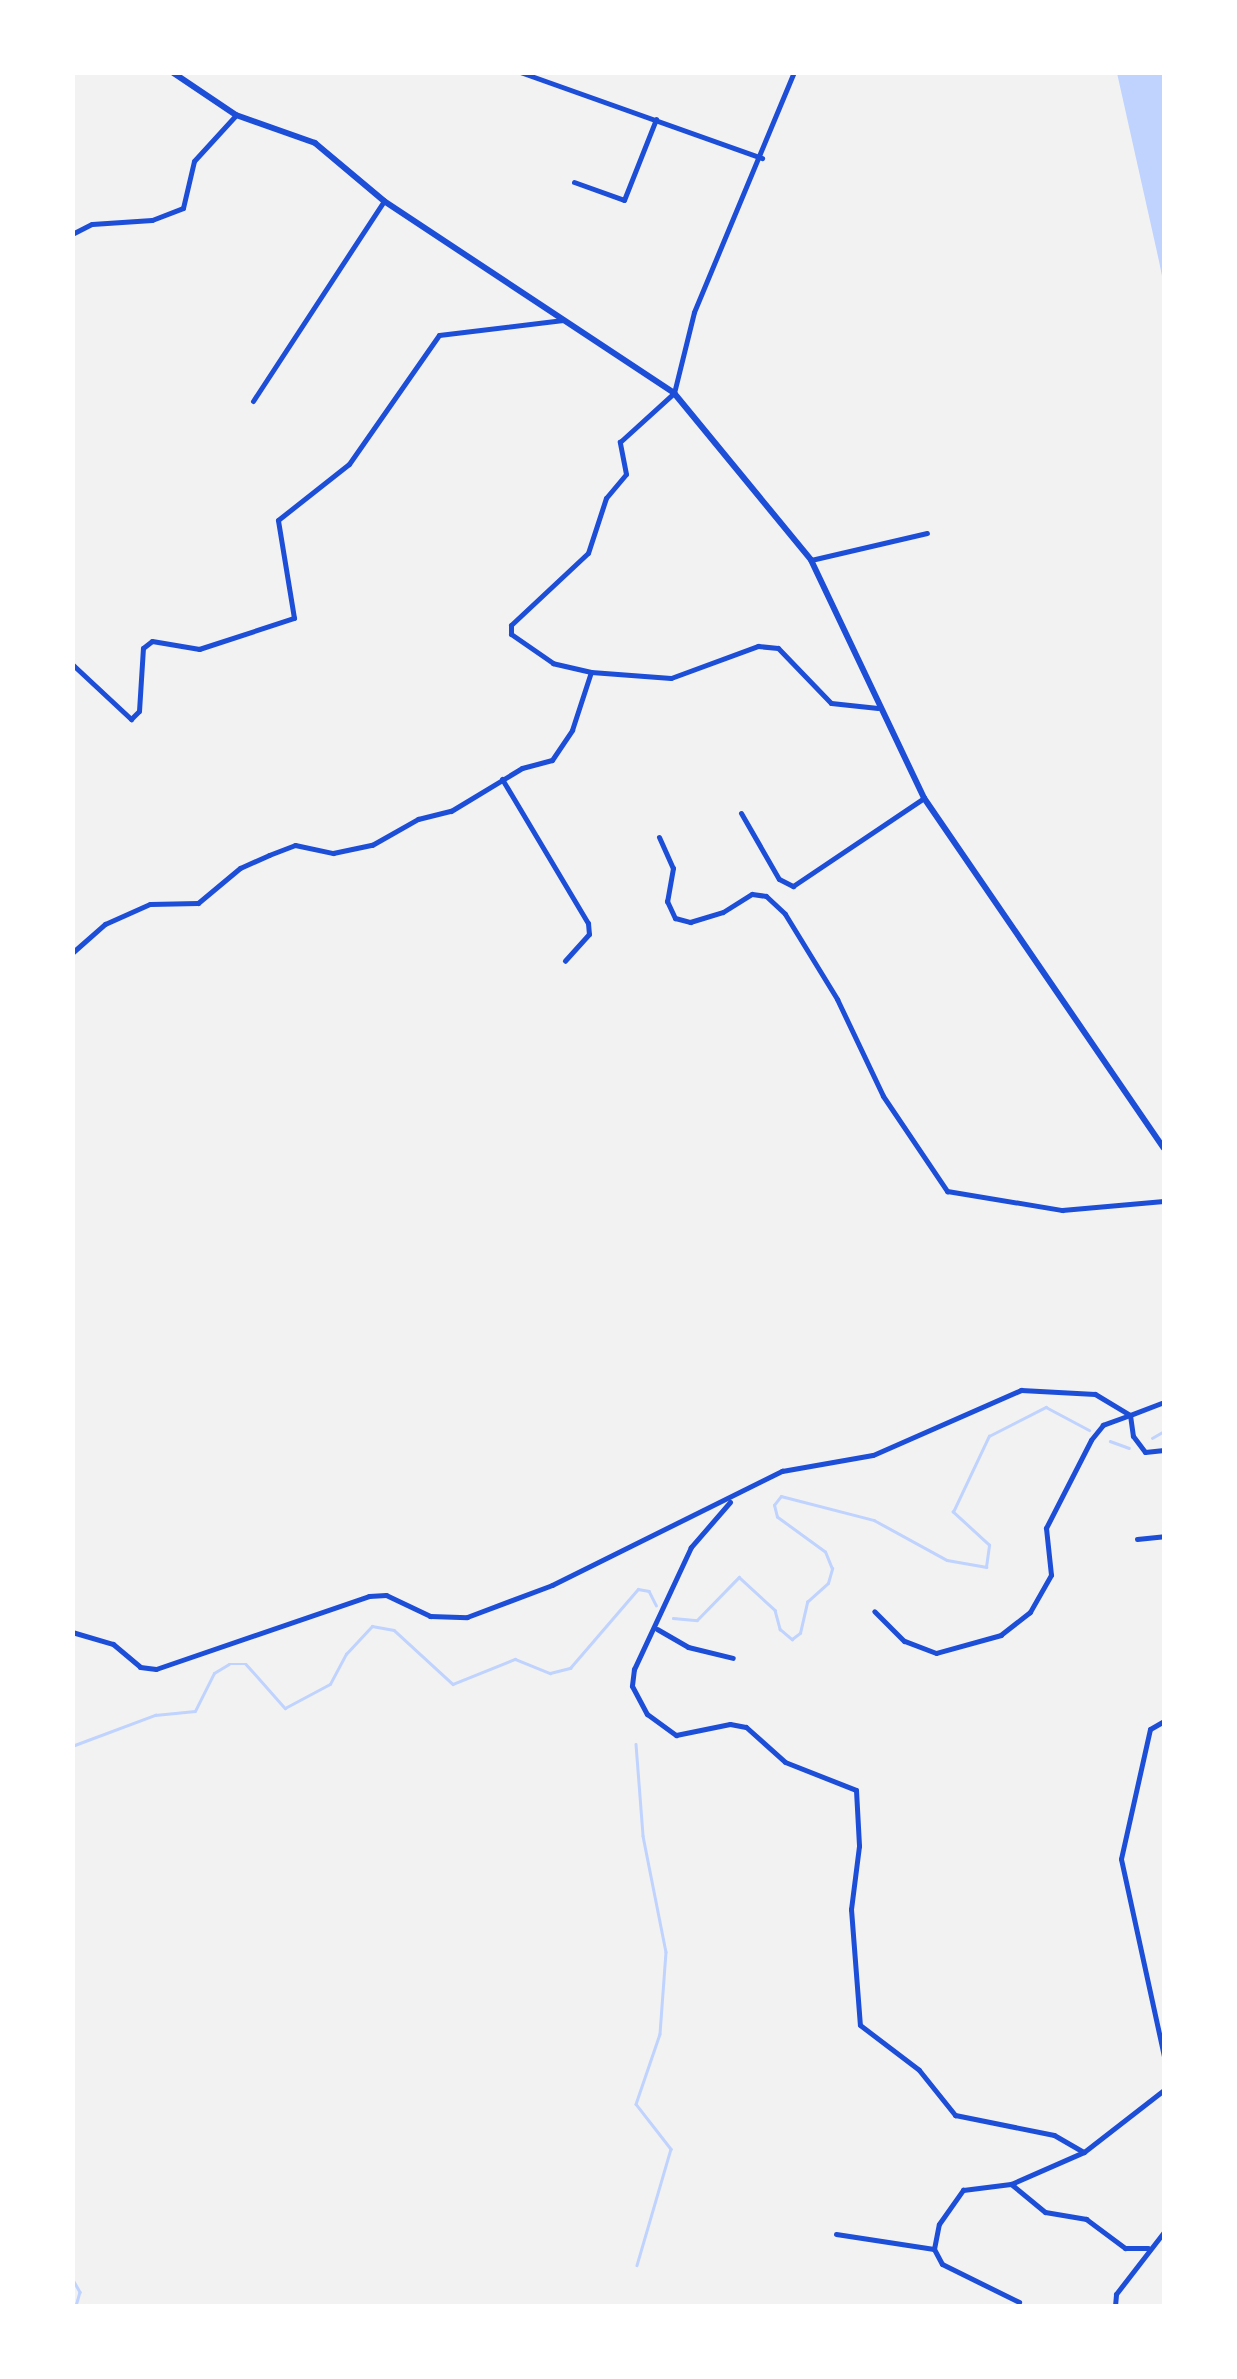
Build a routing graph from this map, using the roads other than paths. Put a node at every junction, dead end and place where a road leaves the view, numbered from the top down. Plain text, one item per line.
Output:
1 (172, 72) edge
2 (520, 72) edge
3 (794, 72) edge
4 (236, 114) junction
5 (656, 119) junction
6 (762, 158) junction
7 (574, 182) dead end
8 (384, 201) junction
9 (72, 234) edge
10 (566, 319) junction
11 (674, 394) junction
12 (253, 401) dead end
13 (927, 533) dead end
14 (811, 560) junction
15 (72, 664) edge
16 (591, 672) junction
17 (878, 708) junction
18 (502, 779) junction
19 (924, 798) junction
20 (741, 812) dead end
21 (658, 837) dead end
22 (72, 953) edge
23 (565, 961) dead end
24 (1164, 1148) edge
25 (1164, 1201) edge
26 (1164, 1402) edge
27 (1130, 1415) junction
28 (1164, 1450) edge
29 (732, 1499) junction
30 (1164, 1536) edge
31 (1137, 1539) dead end
32 (874, 1611) dead end
33 (657, 1628) junction
34 (72, 1632) edge
35 (733, 1658) dead end
36 (1164, 1721) edge
37 (1164, 2056) edge
38 (1164, 2090) edge
39 (1084, 2152) junction
40 (1011, 2184) junction
41 (1164, 2232) edge
42 (836, 2234) dead end
43 (1148, 2248) junction
44 (934, 2249) junction
45 (1019, 2302) dead end
46 (1116, 2306) edge

1 - 4 main road
2 - 5 street
3 - 6 street
4 - 8 main road
4 - 9 street
5 - 6 street
5 - 7 street
6 - 11 street
8 - 10 main road
8 - 12 street
10 - 11 main road
10 - 15 street
11 - 14 main road
11 - 16 street
13 - 14 street
14 - 17 main road
16 - 17 street
16 - 18 street
17 - 19 main road
18 - 22 street
18 - 23 street
19 - 20 street
19 - 24 main road
21 - 25 street
26 - 27 street
27 - 28 street
27 - 29 street
27 - 32 street
29 - 33 street
29 - 34 street
30 - 31 street
33 - 35 street
33 - 39 street
36 - 37 street
38 - 39 street
39 - 40 street
40 - 43 street
40 - 44 street
41 - 43 street
42 - 44 street
43 - 46 street
44 - 45 street

